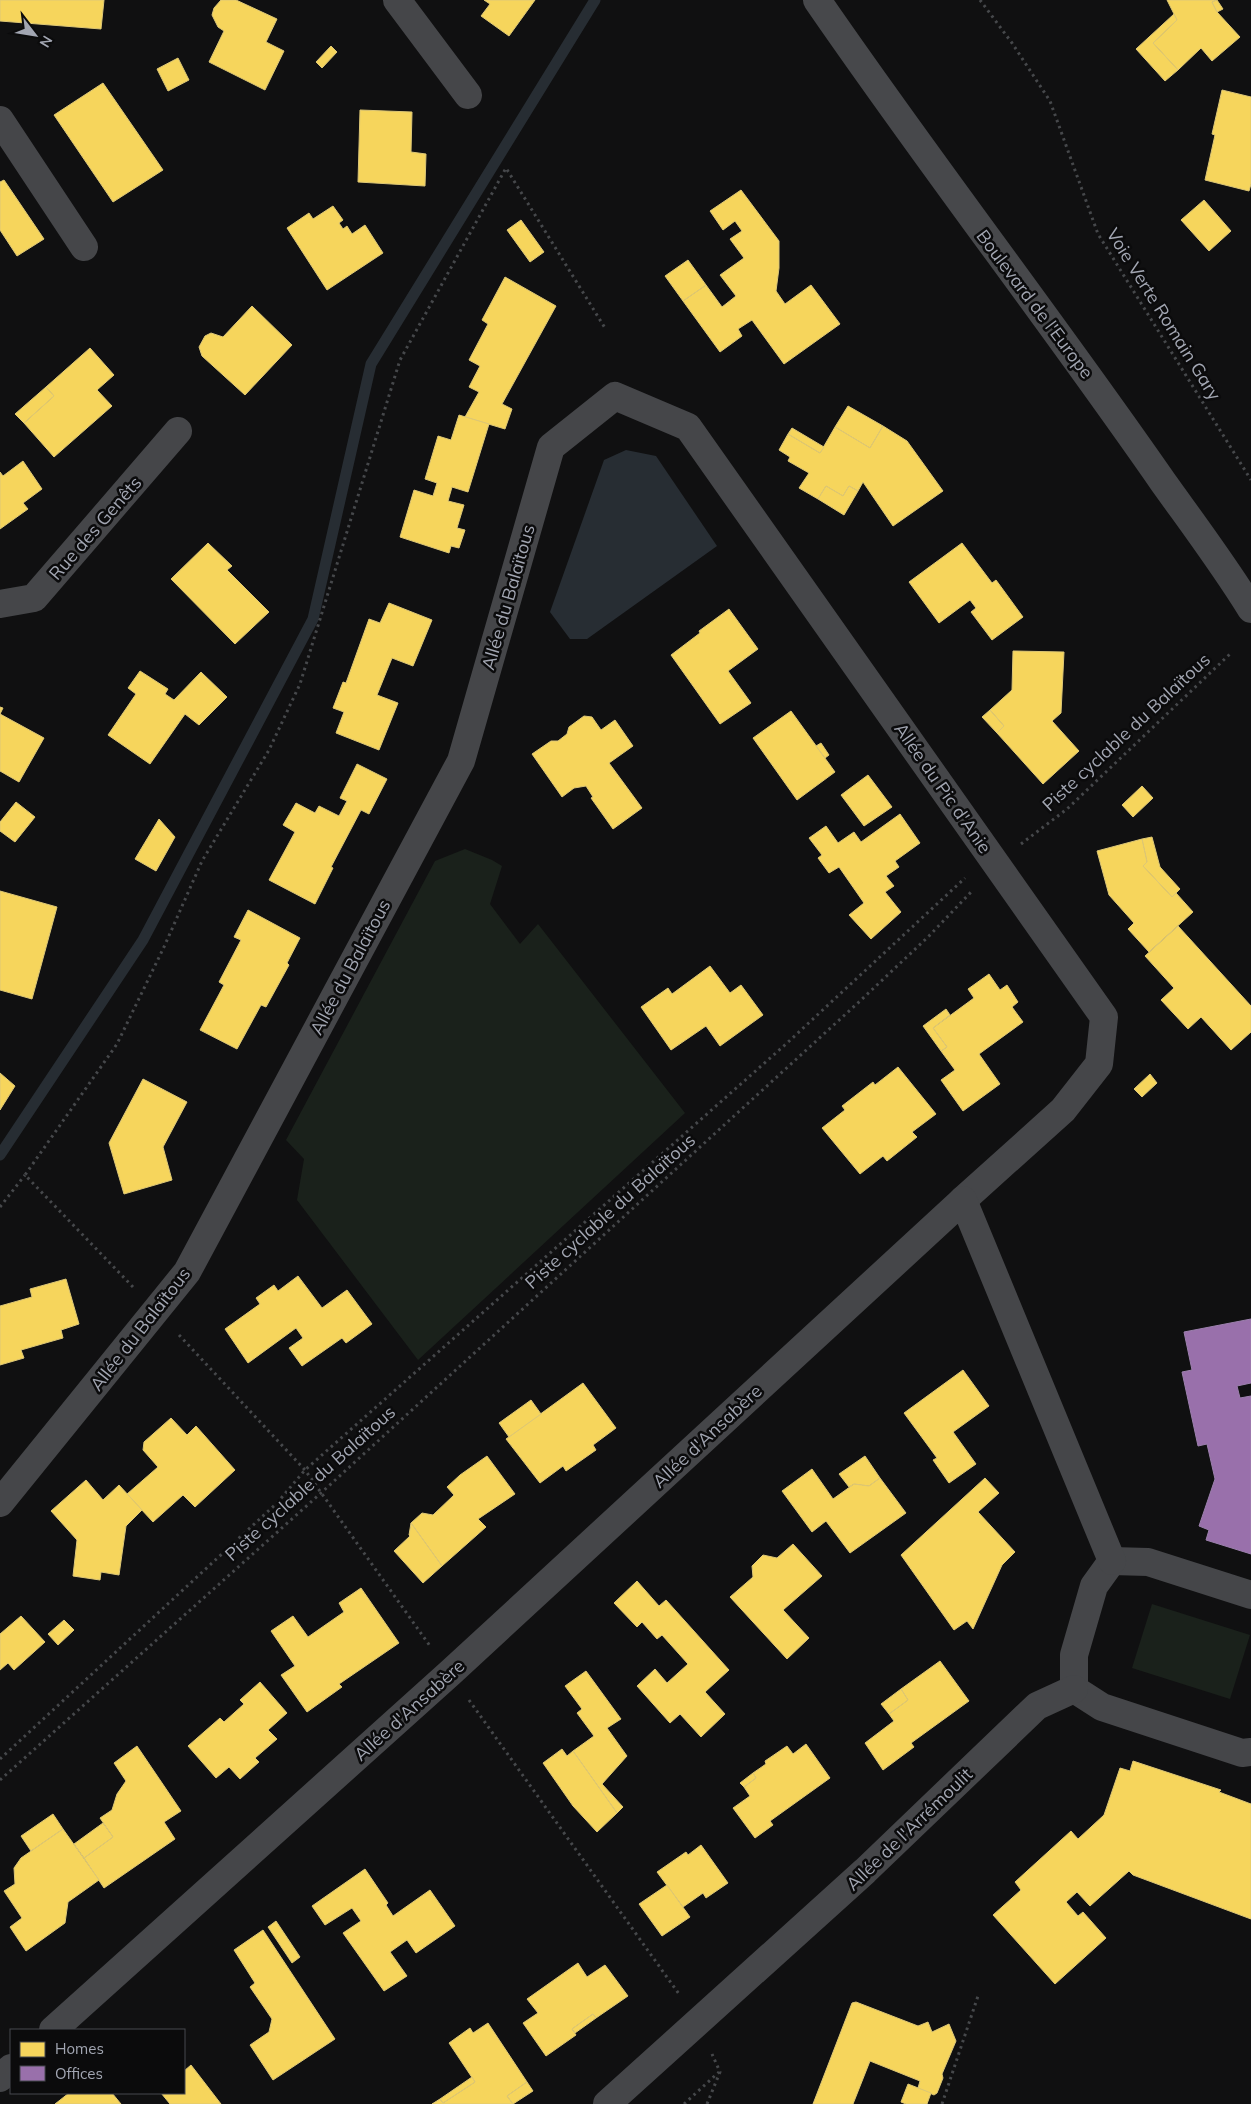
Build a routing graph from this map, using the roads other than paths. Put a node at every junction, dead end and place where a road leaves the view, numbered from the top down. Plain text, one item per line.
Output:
1 (397, 0) edge
2 (817, 0) edge
3 (468, 95) dead end
4 (0, 120) edge
5 (84, 247) dead end
6 (615, 396) joint
7 (178, 431) dead end
8 (0, 604) edge
9 (1251, 609) edge
10 (962, 1200) junction
11 (0, 1503) edge
12 (1112, 1560) junction
13 (1251, 1595) edge
14 (1074, 1689) junction
15 (1251, 1752) edge
16 (54, 2029) edge
17 (10, 2069) edge
18 (0, 2078) edge
19 (607, 2104) edge

1 - 3 street
2 - 9 main road, Boulevard de l'Europe
4 - 5 street
6 - 10 street, Allée du Pic d'Anie
6 - 11 street, Allée du Balaïtous
7 - 8 street, Rue des Genêts
10 - 12 street
10 - 16 street, Allée d'Ansabère
12 - 13 street
12 - 14 street
14 - 15 street
14 - 19 street, Allée de l'Arrémoulit
17 - 18 street

